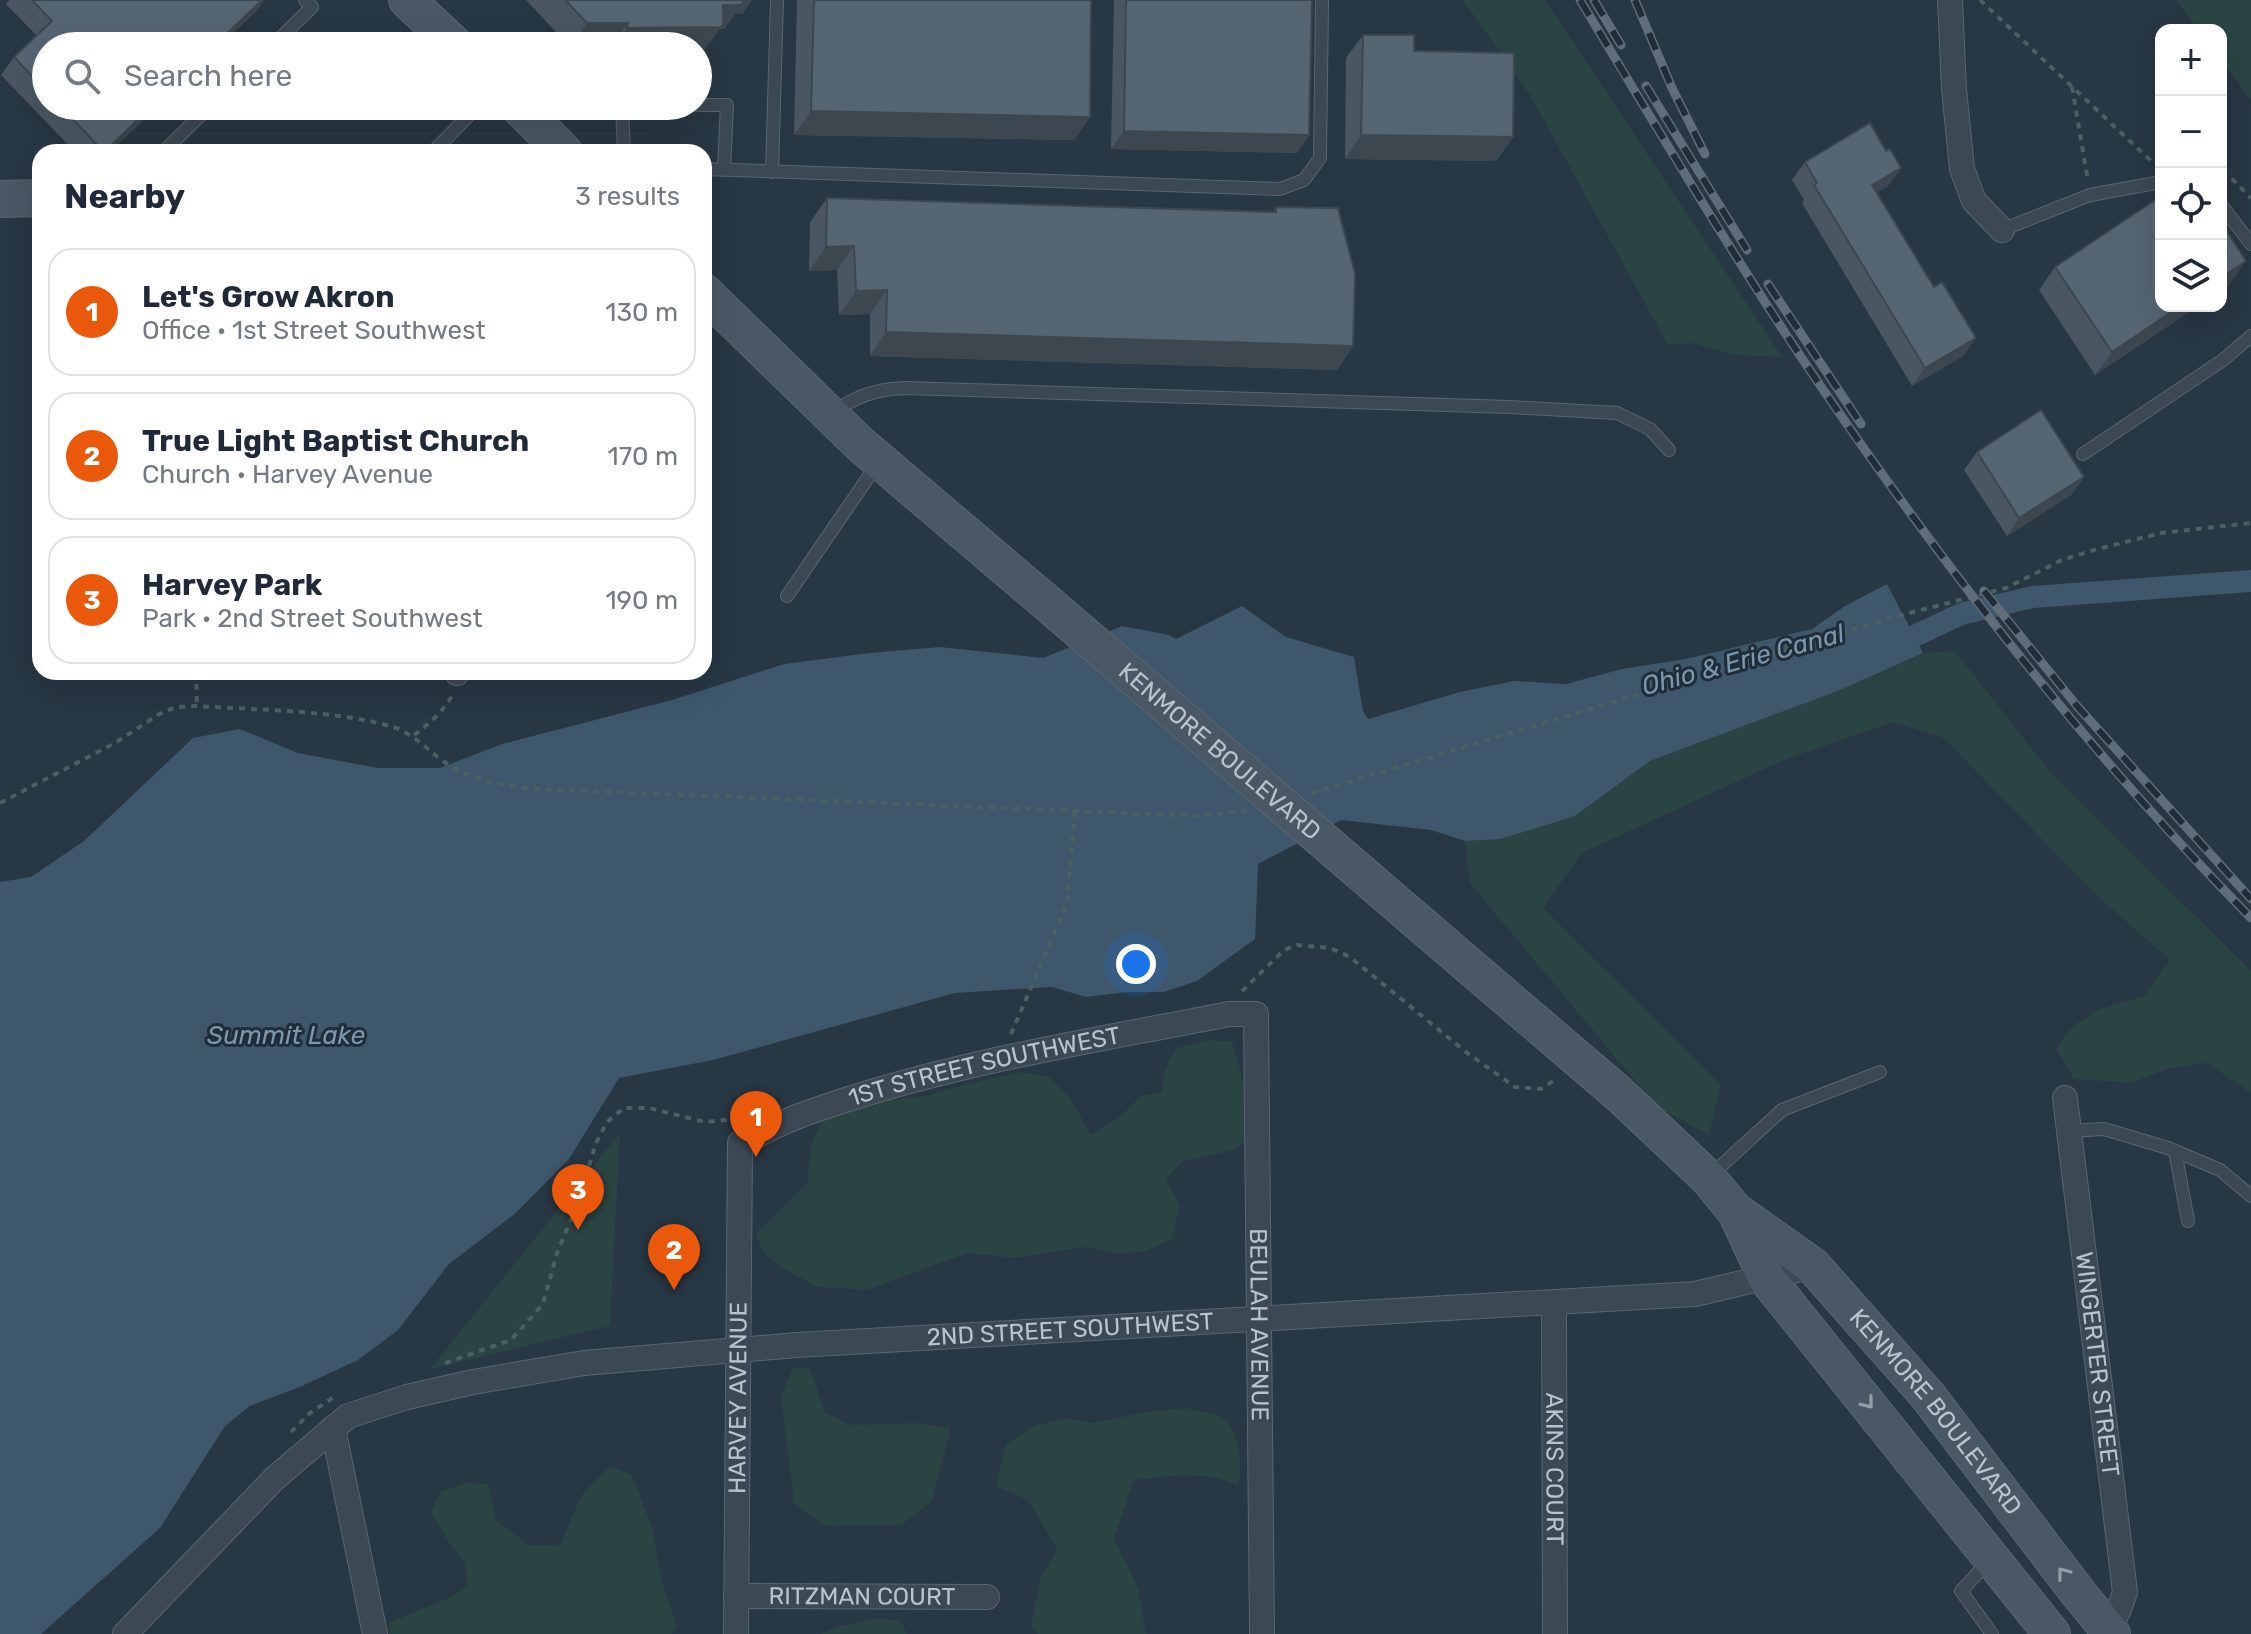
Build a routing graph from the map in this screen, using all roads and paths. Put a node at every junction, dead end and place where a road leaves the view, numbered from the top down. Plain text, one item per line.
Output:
1 (305, 0) edge
2 (407, 0) edge
3 (777, 0) edge
4 (1322, 0) edge
5 (1950, 0) edge
6 (1980, 0) edge
7 (286, 32) edge
8 (441, 32) edge
9 (2071, 86) junction
10 (712, 105) edge
11 (196, 120) edge
12 (464, 120) edge
13 (532, 120) edge
14 (623, 120) edge
15 (171, 144) edge
16 (441, 144) edge
17 (556, 144) edge
18 (624, 144) edge
19 (2155, 161) edge
20 (712, 169) edge
21 (724, 170) junction
22 (772, 172) junction
23 (2227, 176) edge
24 (2155, 183) edge
25 (2090, 195) junction
26 (32, 198) edge
27 (2251, 198) edge
28 (0, 199) edge
29 (2227, 213) edge
30 (2002, 230) joint
31 (2251, 244) edge
32 (712, 300) edge
33 (2251, 336) edge
34 (831, 415) junction
35 (1669, 450) dead end
36 (2083, 454) dead end
37 (880, 461) junction
38 (2251, 523) edge
39 (2062, 560) dead end
40 (787, 596) dead end
41 (196, 680) edge
42 (456, 680) edge
43 (197, 706) junction
44 (414, 735) junction
45 (430, 751) dead end
46 (0, 803) edge
47 (1075, 811) dead end
48 (1239, 994) dead end
49 (1256, 1014) joint
50 (1007, 1044) dead end
51 (1582, 1062) junction
52 (1880, 1072) dead end
53 (2065, 1098) dead end
54 (705, 1122) dead end
55 (2069, 1131) junction
56 (2175, 1151) junction
57 (739, 1164) joint
58 (1708, 1178) junction
59 (2251, 1196) edge
60 (1736, 1212) junction
61 (2188, 1221) dead end
62 (557, 1253) dead end
63 (1813, 1266) junction
64 (1767, 1279) junction
65 (1554, 1303) junction
66 (1260, 1320) junction
67 (737, 1350) junction
68 (333, 1428) junction
69 (1992, 1557) junction
70 (736, 1596) junction
71 (987, 1597) dead end
72 (2109, 1630) edge
73 (125, 1634) edge
74 (375, 1634) edge
75 (736, 1634) edge
76 (1262, 1634) edge
77 (1555, 1634) edge
78 (1992, 1634) edge
79 (2052, 1634) edge

1 - 7 lane
2 - 8 main road
3 - 22 lane
4 - 22 lane
5 - 30 street
6 - 9 path
9 - 19 path
9 - 25 path
10 - 21 lane
11 - 15 lane
12 - 16 lane
13 - 17 main road
14 - 18 lane
20 - 21 lane
21 - 22 lane
23 - 27 path
24 - 25 lane
25 - 30 lane
26 - 28 main road
29 - 31 lane
32 - 34 main road, KENMORE BOULEVARD
33 - 36 lane
34 - 35 lane
34 - 37 main road, KENMORE BOULEVARD
37 - 40 lane
37 - 51 main road, KENMORE BOULEVARD, bridge
38 - 39 path
41 - 43 path
42 - 44 path
43 - 44 path
43 - 46 path
44 - 45 path
47 - 50 path
48 - 51 path
49 - 57 street, 1ST STREET SOUTHWEST
49 - 66 street, BEULAH AVENUE
51 - 58 main road, KENMORE BOULEVARD
52 - 58 lane
53 - 55 street, WINGERTER STREET
54 - 62 path
55 - 56 lane
55 - 72 street, WINGERTER STREET
56 - 59 lane
56 - 61 lane
57 - 67 street, HARVEY AVENUE
58 - 60 main road, KENMORE BOULEVARD
60 - 63 main road, KENMORE BOULEVARD
60 - 64 main road, KENMORE BOULEVARD
63 - 64 street, 2ND STREET SOUTHWEST
72 -> 63 main road, KENMORE BOULEVARD
64 - 65 street, 2ND STREET SOUTHWEST
64 -> 69 main road, KENMORE BOULEVARD
65 - 66 street, 2ND STREET SOUTHWEST
65 - 77 street, AKINS COURT
66 - 67 street, 2ND STREET SOUTHWEST
66 - 76 street, BEULAH AVENUE
67 - 68 street, 2ND STREET SOUTHWEST
67 - 70 street, HARVEY AVENUE
68 - 73 street, 2ND STREET SOUTHWEST
68 - 74 street
69 - 78 lane
69 - 79 main road, KENMORE BOULEVARD
70 - 71 street, RITZMAN COURT
70 - 75 street, HARVEY AVENUE

